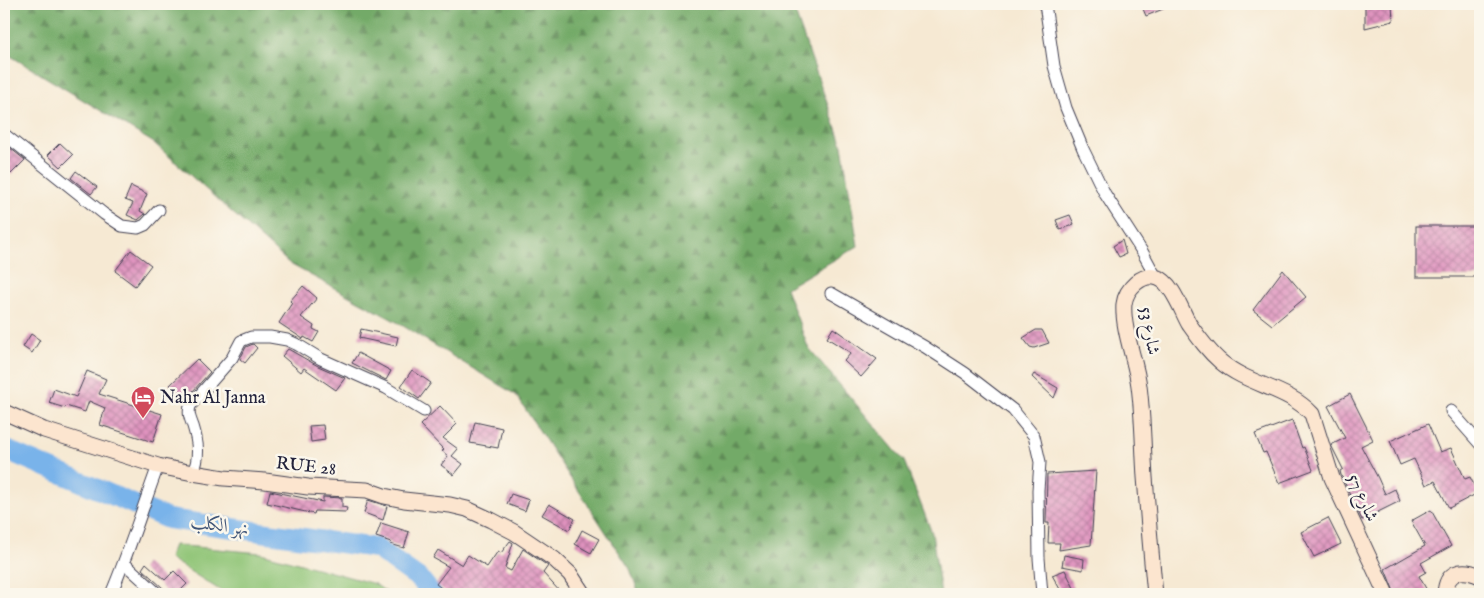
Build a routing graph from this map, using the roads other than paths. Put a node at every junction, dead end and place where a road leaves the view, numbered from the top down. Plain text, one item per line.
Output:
1 (1045, 4) edge
2 (4, 134) edge
3 (159, 210) dead end
4 (1156, 277) junction
5 (831, 292) dead end
6 (424, 411) dead end
7 (1451, 411) dead end
8 (4, 412) edge
9 (1312, 414) joint
10 (1480, 444) edge
11 (158, 466) junction
12 (193, 473) junction
13 (124, 563) junction
14 (1480, 576) edge
15 (111, 594) edge
16 (158, 594) edge
17 (583, 594) edge
18 (1042, 594) edge
19 (1155, 594) edge
20 (1386, 594) edge
21 (1445, 594) edge

1 - 4 street
2 - 3 street
4 - 9 street, شارع 53
4 - 19 street, شارع 53
5 - 18 street
6 - 12 street
7 - 10 street
8 - 11 street, RUE 28
9 - 20 street, شارع 57
11 - 12 street, RUE 28
11 - 13 street
12 - 17 street, RUE 28
13 - 15 street
13 - 16 street
14 - 21 street

